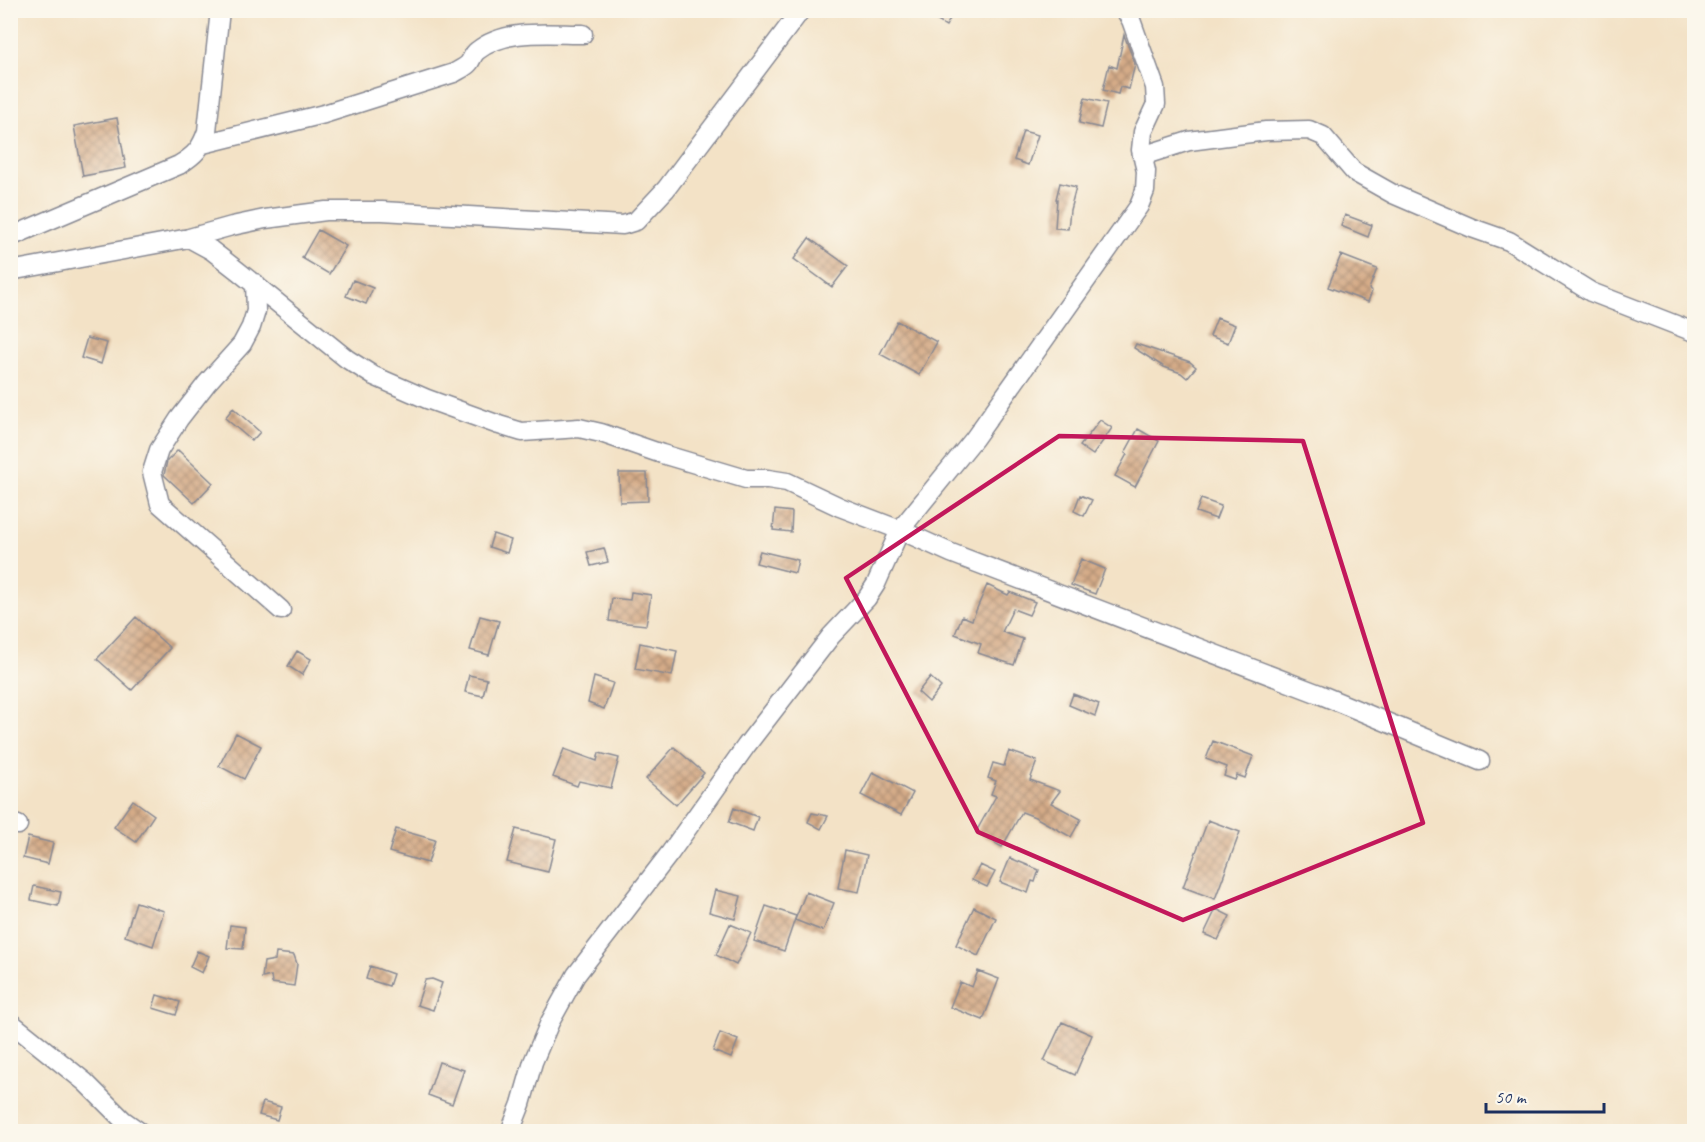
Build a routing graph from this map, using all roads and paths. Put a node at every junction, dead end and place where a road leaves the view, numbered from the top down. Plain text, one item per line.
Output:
1 (220, 10) edge
2 (801, 10) edge
3 (1125, 10) edge
4 (583, 34) dead end
5 (203, 144) junction
6 (1142, 156) junction
7 (10, 237) edge
8 (189, 238) junction
9 (10, 271) edge
10 (255, 283) junction
11 (1695, 332) edge
12 (900, 530) junction
13 (281, 610) dead end
14 (1480, 761) dead end
15 (10, 1022) edge
16 (140, 1131) edge
17 (510, 1131) edge

1 - 5 street
2 - 8 street
3 - 6 street
4 - 5 street
5 - 7 street
6 - 11 street
6 - 12 street
8 - 9 street
8 - 10 street
10 - 12 street
10 - 13 street
12 - 14 street
12 - 17 street
15 - 16 street

